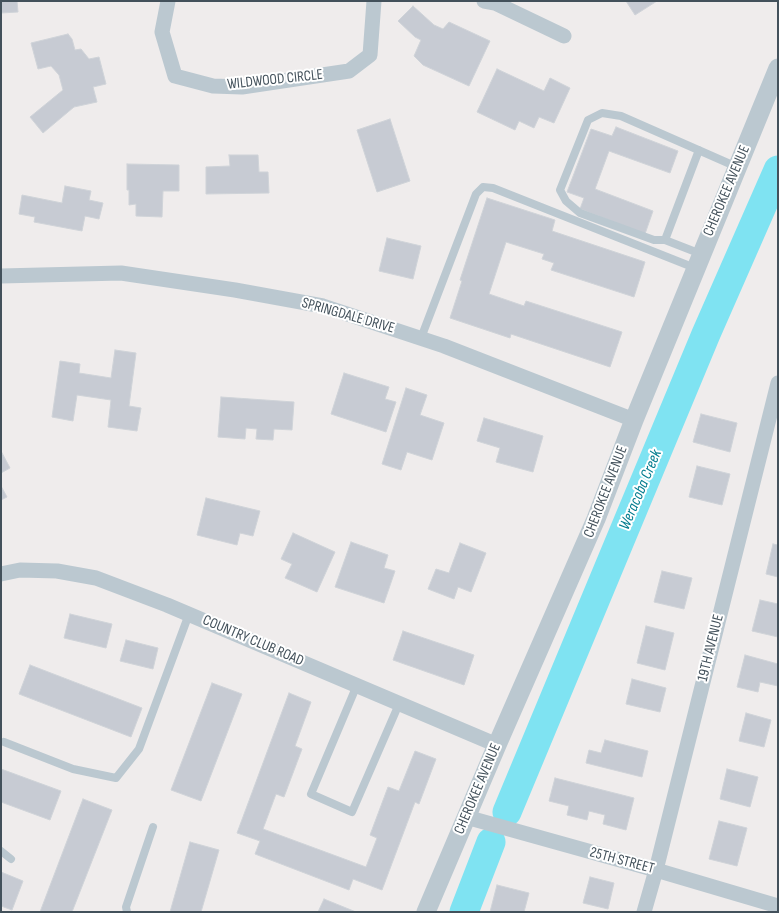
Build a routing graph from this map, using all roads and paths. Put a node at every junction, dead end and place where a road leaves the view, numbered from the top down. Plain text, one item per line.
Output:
1 (168, 1) edge
2 (374, 1) edge
3 (484, 1) edge
4 (564, 36) dead end
5 (778, 68) edge
6 (699, 150) junction
7 (737, 167) junction
8 (665, 240) junction
9 (698, 261) junction
10 (1, 276) edge
11 (421, 338) junction
12 (777, 387) edge
13 (634, 420) junction
14 (1, 574) edge
15 (189, 614) junction
16 (357, 685) junction
17 (399, 704) junction
18 (4, 742) dead end
19 (497, 745) junction
20 (466, 817) junction
21 (153, 827) dead end
22 (1, 851) edge
23 (12, 859) dead end
24 (656, 870) junction
25 (778, 906) edge
26 (127, 912) edge
27 (426, 912) edge
28 (644, 912) edge

1 - 2 street, WILDWOOD CIRCLE
3 - 4 street
5 - 7 street, CHEROKEE AVENUE
6 - 7 lane
6 - 8 lane
6 - 8 lane
7 - 9 street, CHEROKEE AVENUE
8 - 9 lane
9 - 11 lane
9 - 13 street, CHEROKEE AVENUE
10 - 11 street, SPRINGDALE DRIVE
11 - 13 street, SPRINGDALE DRIVE
12 - 24 street, 19TH AVENUE
13 - 19 street, CHEROKEE AVENUE
14 - 15 street, COUNTRY CLUB ROAD
15 - 16 street, COUNTRY CLUB ROAD
15 - 18 lane
16 - 17 street, COUNTRY CLUB ROAD
16 - 17 lane
17 - 19 street, COUNTRY CLUB ROAD
19 - 20 street, CHEROKEE AVENUE
20 - 24 street, 25TH STREET
20 - 27 street, CHEROKEE AVENUE
21 - 26 lane
22 - 23 lane
24 - 25 street, 25TH STREET
24 - 28 street, 19TH AVENUE

